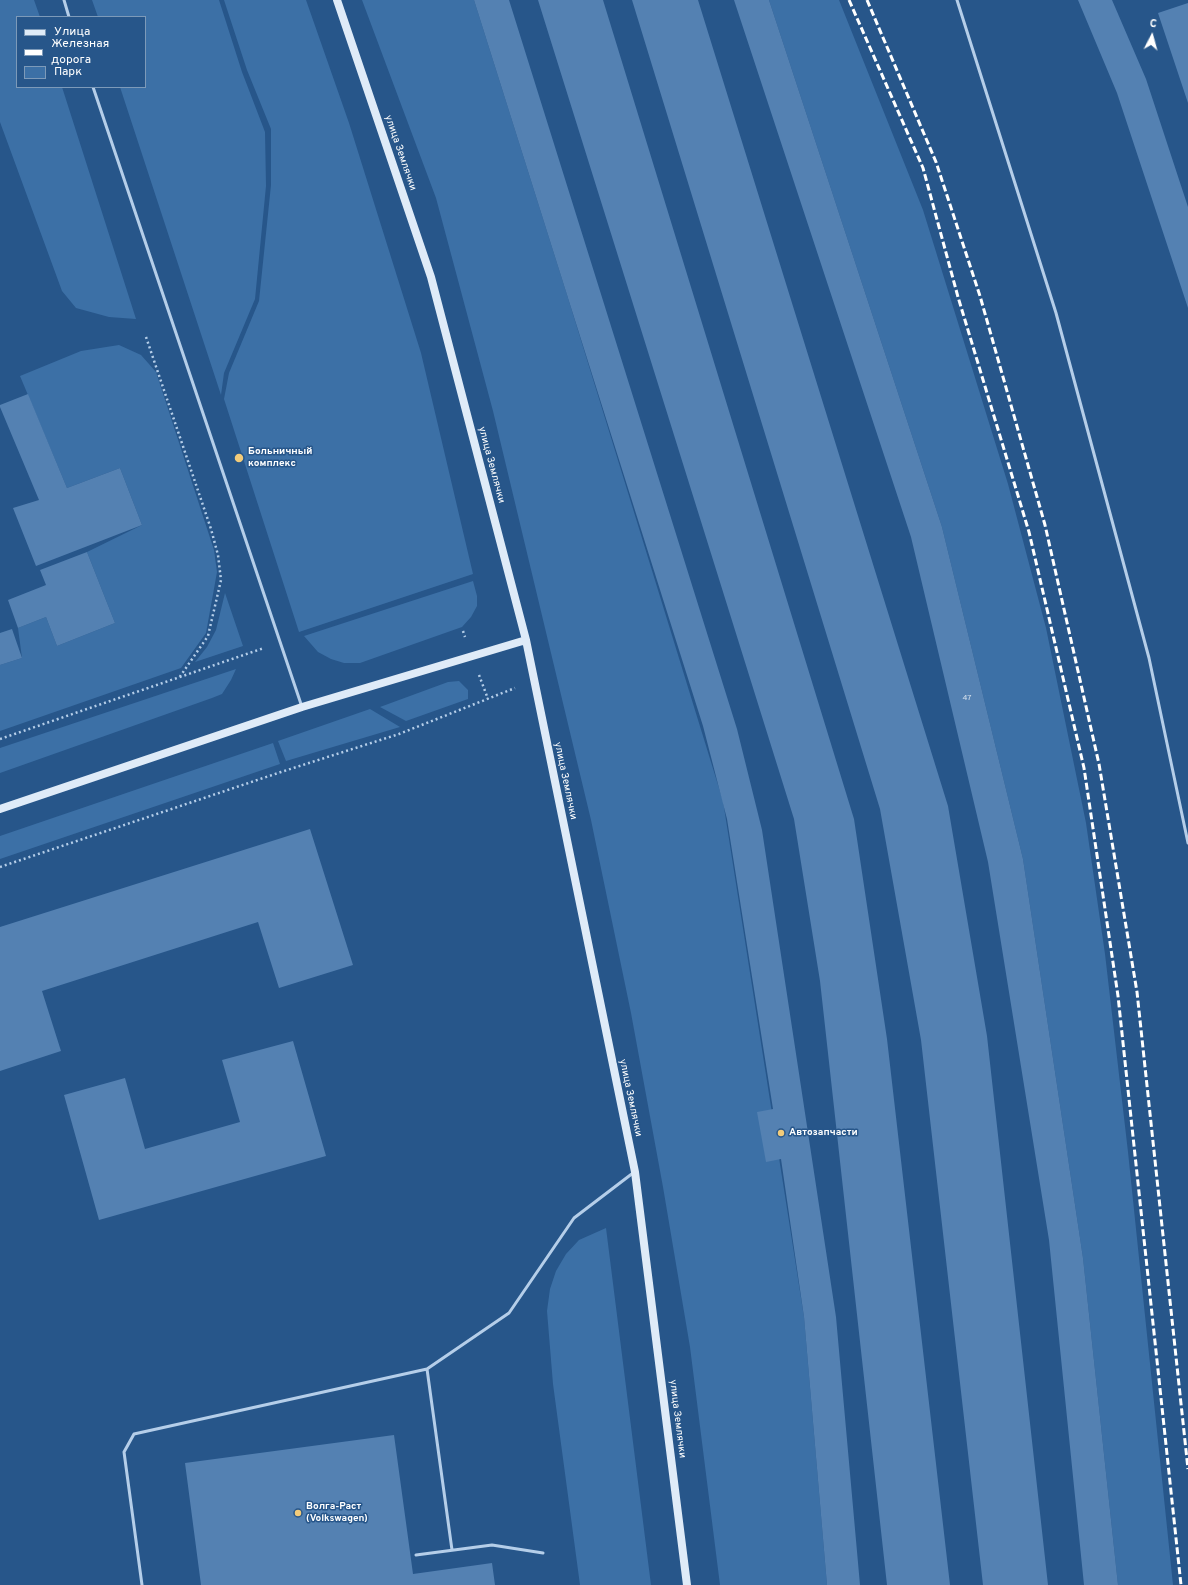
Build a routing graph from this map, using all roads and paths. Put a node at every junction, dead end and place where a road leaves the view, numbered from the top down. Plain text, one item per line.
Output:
1 (64, 0) edge
2 (337, 0) edge
3 (956, 0) edge
4 (70, 16) edge
5 (93, 88) edge
6 (146, 337) dead end
7 (526, 640) junction
8 (280, 643) junction
9 (179, 678) junction
10 (534, 681) junction
11 (302, 707) junction
12 (0, 739) edge
13 (0, 809) edge
14 (1188, 843) edge
15 (0, 867) edge
16 (635, 1172) junction
17 (427, 1369) junction
18 (452, 1550) junction
19 (543, 1553) dead end
20 (416, 1556) dead end
21 (142, 1585) edge
22 (687, 1585) edge

1 - 4 lane
2 - 7 main road, улица Землячки
3 - 14 lane
5 - 8 lane
6 - 9 path
7 - 10 main road, улица Землячки
7 - 11 main road
8 - 9 path
8 - 11 lane
9 - 12 path
10 - 15 path
10 - 16 main road, улица Землячки
11 - 13 main road
16 - 17 lane
16 - 22 main road, улица Землячки
17 - 18 lane
17 - 21 lane
18 - 19 lane
18 - 20 lane

